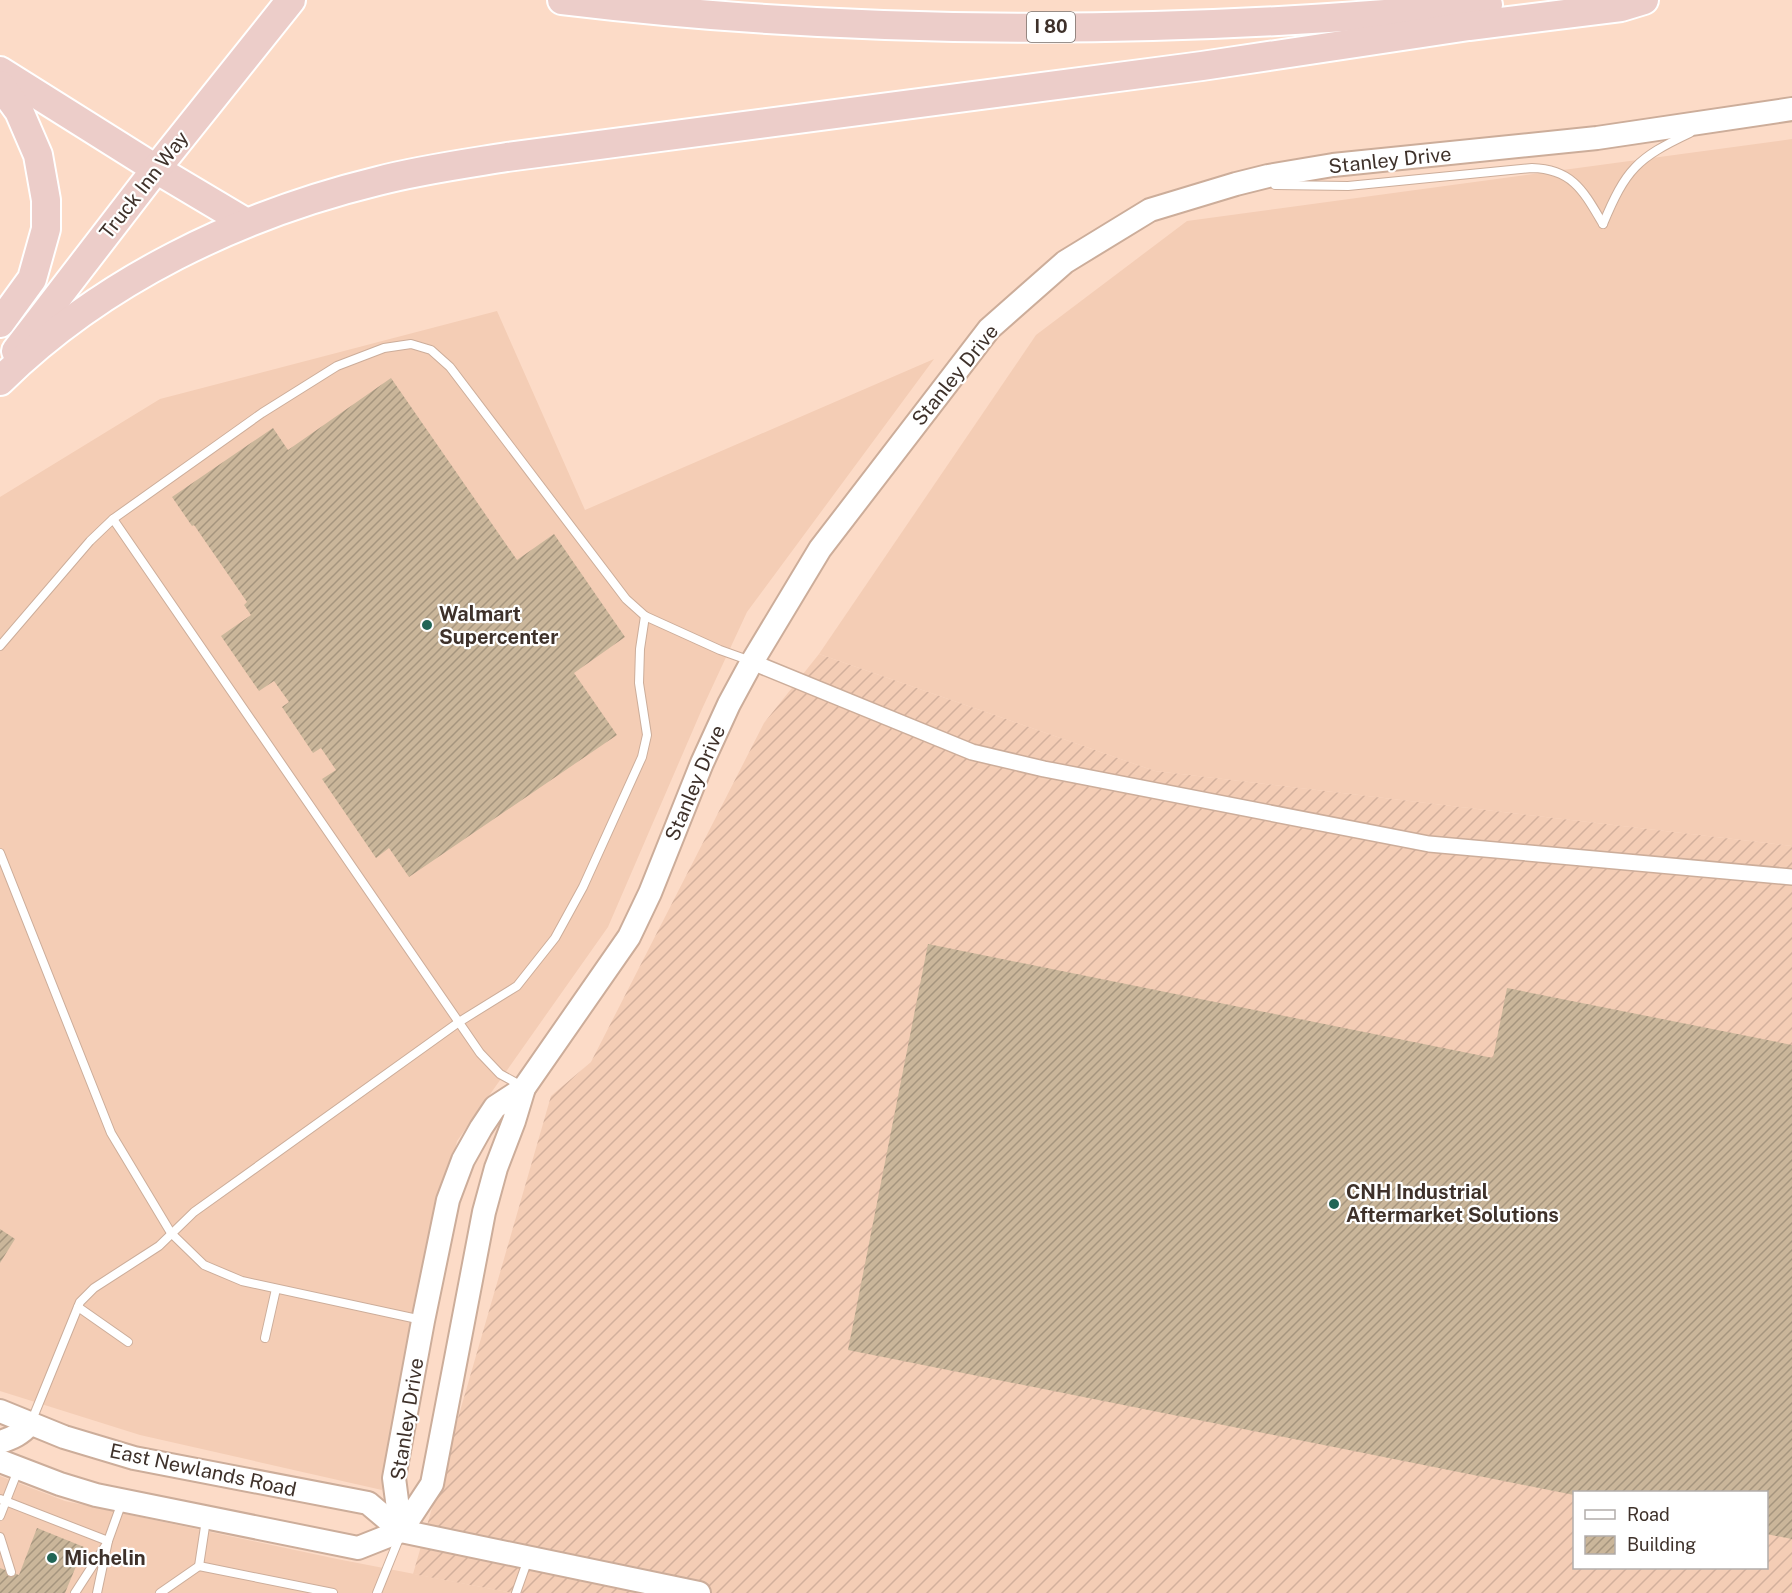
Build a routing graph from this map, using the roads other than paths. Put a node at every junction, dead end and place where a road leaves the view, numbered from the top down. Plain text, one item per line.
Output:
1 (291, 0) edge
2 (562, 0) edge
3 (1539, 0) edge
4 (1644, 0) edge
5 (0, 71) edge
6 (0, 85) edge
7 (1792, 109) edge
8 (1714, 122) junction
9 (156, 169) junction
10 (1236, 184) junction
11 (245, 222) junction
12 (0, 324) edge
13 (0, 371) edge
14 (0, 381) edge
15 (113, 519) junction
16 (645, 616) junction
17 (0, 646) edge
18 (752, 662) junction
19 (0, 853) edge
20 (1792, 877) edge
21 (459, 1022) junction
22 (524, 1088) junction
23 (171, 1233) junction
24 (276, 1288) junction
25 (78, 1306) junction
26 (423, 1320) junction
27 (265, 1338) dead end
28 (128, 1342) dead end
29 (0, 1411) edge
30 (30, 1424) junction
31 (0, 1442) edge
32 (9, 1465) edge
33 (2, 1501) edge
34 (122, 1501) junction
35 (0, 1516) edge
36 (206, 1519) junction
37 (401, 1531) junction
38 (0, 1537) edge
39 (108, 1541) junction
40 (528, 1558) junction
41 (199, 1566) junction
42 (10, 1572) dead end
43 (75, 1593) edge
44 (97, 1593) edge
45 (160, 1593) edge
46 (333, 1593) edge
47 (376, 1593) edge
48 (516, 1593) edge
49 (699, 1593) edge

1 - 9 highway, Truck Inn Way
2 - 3 highway, I 80
4 - 11 highway
5 - 9 highway
6 - 12 highway
7 - 8 street, Stanley Drive
8 - 10 street, Stanley Drive
8 - 10 lane
9 - 11 highway
9 - 12 highway
9 - 13 highway, Truck Inn Way
10 - 18 street, Stanley Drive
11 - 14 highway
15 - 16 lane
15 - 17 lane
15 - 21 lane
16 - 18 lane
16 - 21 lane
18 - 20 street
18 - 22 street, Stanley Drive
19 - 23 lane
21 - 22 lane
21 - 23 lane
22 - 26 street, Stanley Drive
22 - 37 street, Stanley Drive
23 - 24 lane
23 - 25 lane
24 - 26 lane
24 - 27 lane
25 - 28 lane
25 - 30 lane
26 - 37 street, Stanley Drive
29 - 30 street, East Newlands Road
30 - 31 street
30 - 37 street, East Newlands Road
32 - 33 lane
32 - 34 street
33 - 35 lane
33 - 39 lane
34 - 36 street
34 - 39 lane
36 - 37 street
36 - 41 lane
37 - 40 street, East Newlands Road
37 - 47 lane
38 - 42 lane
39 - 43 lane
39 - 44 lane
40 - 48 lane
40 - 49 street, East Newlands Road
41 - 45 lane
41 - 46 lane

